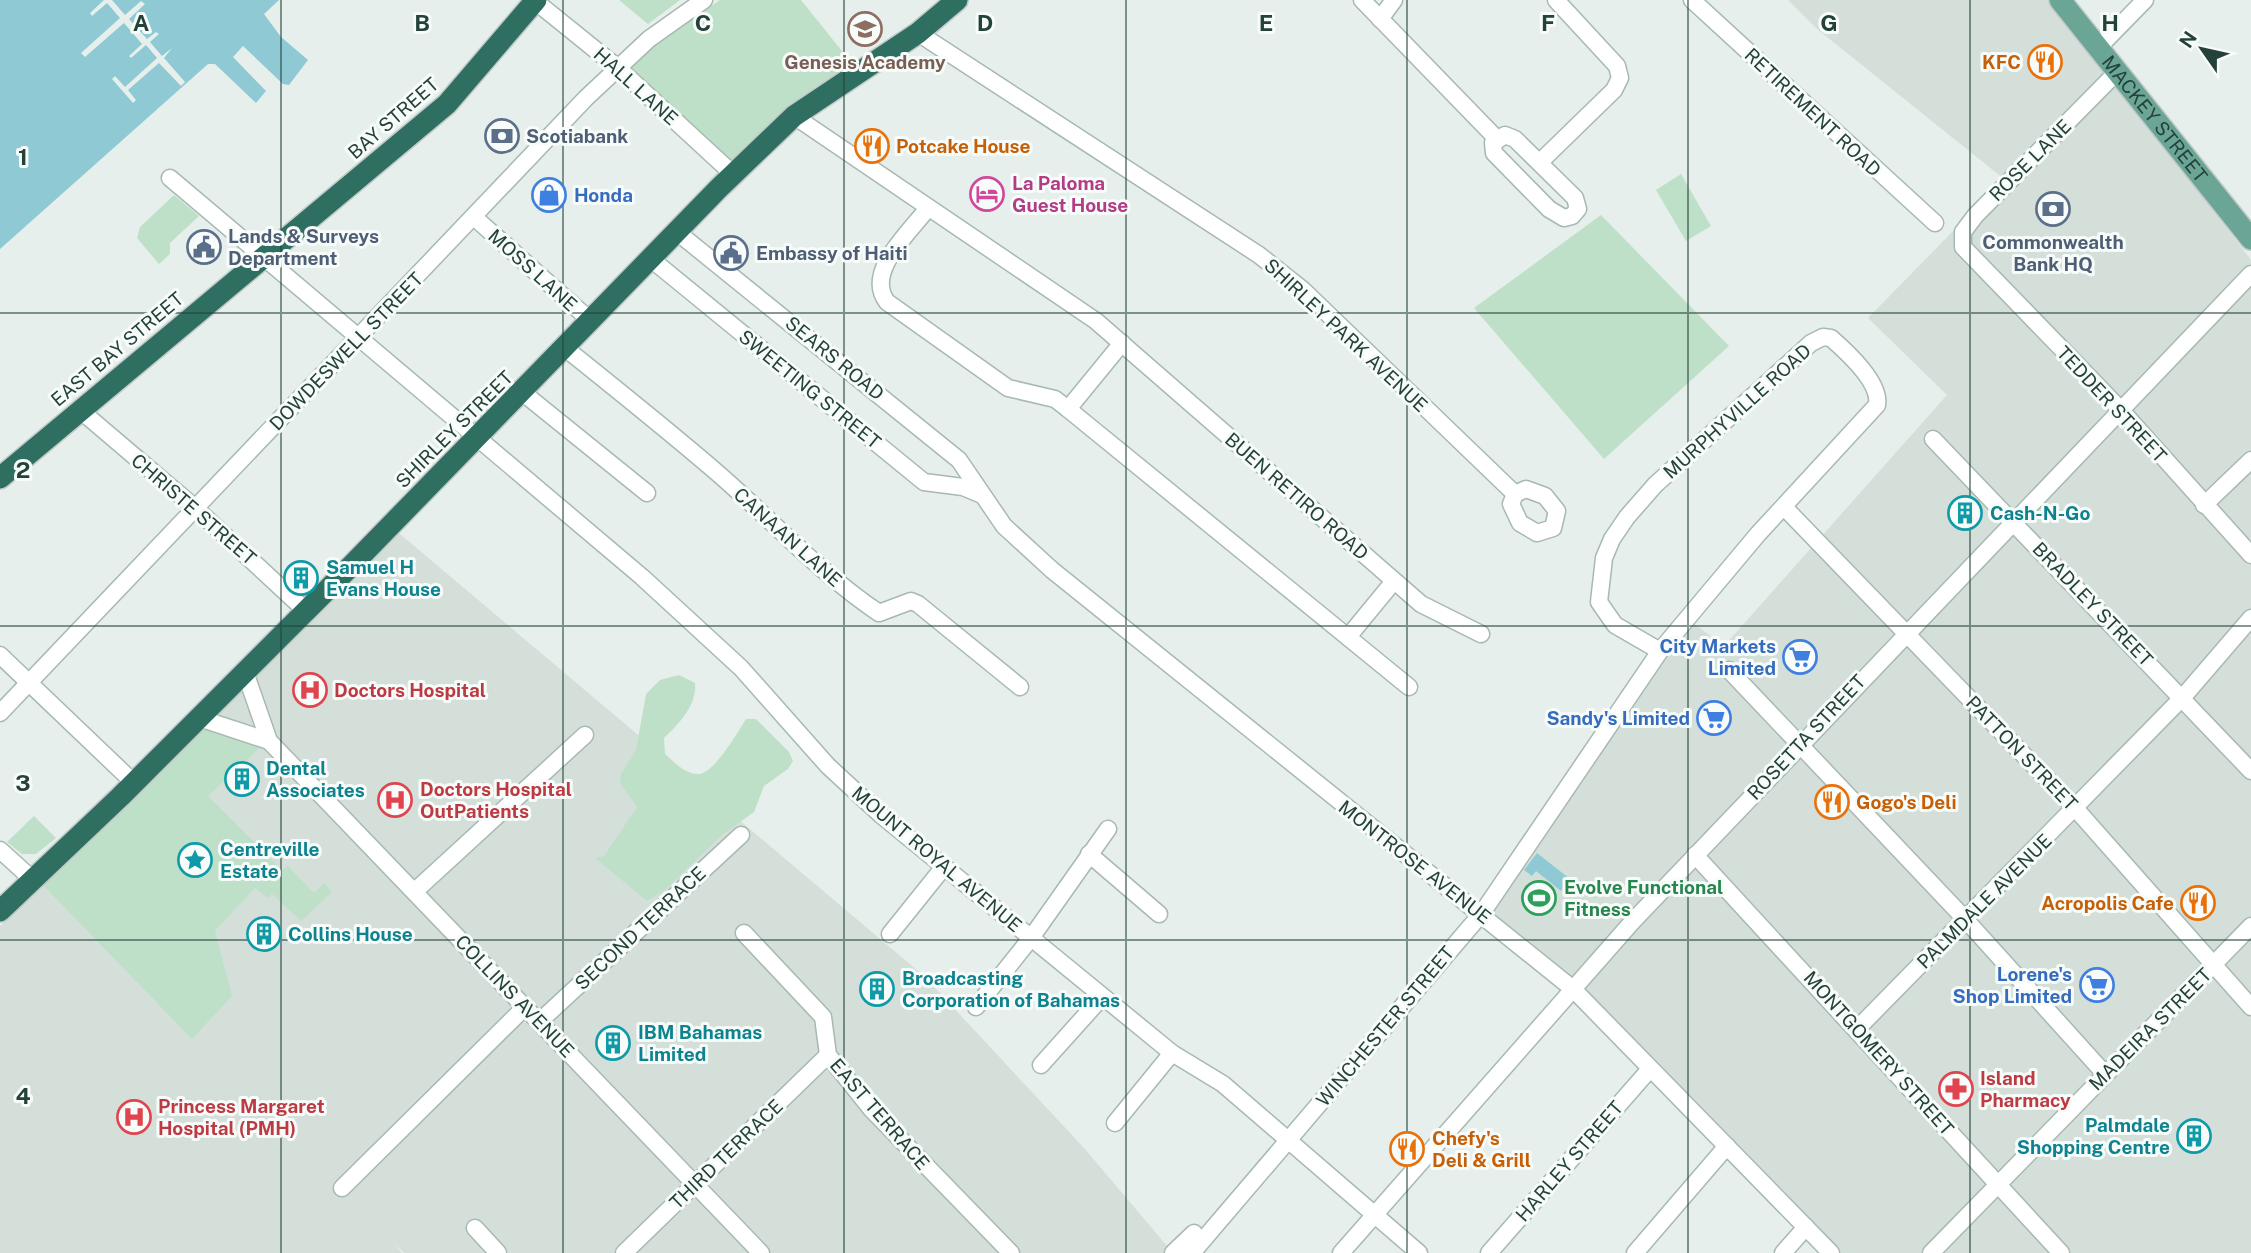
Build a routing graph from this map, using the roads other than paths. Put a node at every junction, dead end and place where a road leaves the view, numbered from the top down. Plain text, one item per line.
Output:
1 (535, 0) edge
2 (704, 0) edge
3 (957, 0) edge
4 (1362, 0) edge
5 (1394, 0) edge
6 (1556, 0) edge
7 (1692, 0) edge
8 (2060, 0) edge
9 (2145, 0) edge
10 (1380, 19) junction
11 (918, 33) junction
12 (2099, 47) junction
13 (618, 68) junction
14 (2118, 71) junction
15 (794, 116) junction
16 (1496, 138) junction
17 (1539, 162) junction
18 (734, 175) junction
19 (170, 178) dead end
20 (928, 208) junction
21 (475, 218) junction
22 (1935, 223) dead end
23 (677, 232) junction
24 (2251, 239) edge
25 (265, 255) junction
26 (1970, 256) joint
27 (651, 258) junction
28 (2251, 274) edge
29 (591, 321) junction
30 (360, 338) junction
31 (1122, 343) junction
32 (565, 348) junction
33 (522, 392) junction
34 (1068, 409) junction
35 (2120, 409) junction
36 (80, 410) junction
37 (478, 438) junction
38 (1933, 439) dead end
39 (2251, 460) edge
40 (0, 478) edge
41 (647, 493) dead end
42 (980, 494) junction
43 (1515, 494) dead end
44 (2204, 505) junction
45 (194, 507) junction
46 (1784, 507) junction
47 (2012, 522) junction
48 (2251, 555) edge
49 (1394, 581) junction
50 (306, 611) junction
51 (2251, 618) edge
52 (1906, 633) junction
53 (1481, 634) dead end
54 (1348, 637) junction
55 (1660, 651) junction
56 (0, 655) edge
57 (1729, 670) dead end
58 (245, 672) junction
59 (29, 683) junction
60 (1020, 687) dead end
61 (1409, 687) dead end
62 (2183, 697) junction
63 (0, 713) edge
64 (199, 718) junction
65 (584, 735) dead end
66 (268, 741) junction
67 (1801, 743) junction
68 (2251, 771) edge
69 (134, 783) junction
70 (2075, 808) junction
71 (1108, 828) dead end
72 (741, 835) dead end
73 (0, 850) edge
74 (1089, 854) junction
75 (1695, 855) junction
76 (943, 869) junction
77 (33, 880) junction
78 (415, 891) junction
79 (0, 911) edge
80 (1159, 914) dead end
81 (1482, 914) junction
82 (1965, 919) junction
83 (2251, 926) edge
84 (744, 933) dead end
85 (890, 933) dead end
86 (1031, 938) junction
87 (2213, 965) junction
88 (1573, 989) junction
89 (1102, 997) junction
90 (525, 1007) junction
91 (976, 1007) dead end
92 (2251, 1007) edge
93 (540, 1021) junction
94 (1857, 1028) junction
95 (1172, 1053) junction
96 (828, 1055) junction
97 (1041, 1065) dead end
98 (1650, 1069) junction
99 (2105, 1074) junction
100 (1115, 1123) dead end
101 (1289, 1139) junction
102 (1727, 1146) junction
103 (694, 1186) junction
104 (1999, 1186) junction
105 (342, 1188) dead end
106 (1376, 1214) junction
107 (1806, 1227) junction
108 (475, 1228) dead end
109 (1194, 1233) dead end
110 (498, 1253) edge
111 (624, 1253) edge
112 (761, 1253) edge
113 (1011, 1253) edge
114 (1173, 1253) edge
115 (1192, 1253) edge
116 (1341, 1253) edge
117 (1419, 1253) edge
118 (1489, 1253) edge
119 (1635, 1253) edge
120 (1783, 1253) edge
121 (1831, 1253) edge
122 (1931, 1253) edge
123 (2061, 1253) edge

1 - 13 street, HALL LANE
1 - 25 highway, BAY STREET
2 - 13 street, DOWDESWELL STREET
3 - 11 highway, SHIRLEY STREET
4 - 10 street
5 - 10 street
6 - 17 street
7 - 22 street, RETIREMENT ROAD
8 - 12 main road, MACKEY STREET
9 - 12 street
10 - 16 street
11 - 15 highway, SHIRLEY STREET
11 - 43 street, SHIRLEY PARK AVENUE
12 - 14 main road, MACKEY STREET
13 - 18 street, HALL LANE
13 - 21 street, DOWDESWELL STREET
14 - 24 main road, MACKEY STREET
14 - 26 street, ROSE LANE
15 - 18 highway, SHIRLEY STREET
15 - 20 street, BUEN RETIRO ROAD
16 - 17 street
16 - 17 street
18 - 23 highway, SHIRLEY STREET
19 - 25 street, MOUNT ROYAL AVENUE
20 - 31 street, BUEN RETIRO ROAD
20 - 34 street
21 - 29 street, MOSS LANE
21 - 30 street, DOWDESWELL STREET
23 - 27 highway, SHIRLEY STREET
23 - 42 street, SEARS ROAD
25 - 30 street, MOUNT ROYAL AVENUE
25 - 36 highway, EAST BAY STREET
26 - 35 street, TEDDER STREET
27 - 29 highway, SHIRLEY STREET
27 - 42 street, SWEETING STREET
28 - 35 street, ROSETTA STREET
29 - 32 highway, SHIRLEY STREET
30 - 37 street, MOUNT ROYAL AVENUE
30 - 45 street, DOWDESWELL STREET
31 - 34 street
31 - 49 street, BUEN RETIRO ROAD
32 - 33 highway, SHIRLEY STREET
32 - 60 street, CANAAN LANE
33 - 37 highway, SHIRLEY STREET
33 - 41 street
34 - 54 street
35 - 44 street, TEDDER STREET
35 - 47 street, ROSETTA STREET
36 - 40 highway, EAST BAY STREET
36 - 45 street, CHRISTE STREET
37 - 50 highway, SHIRLEY STREET
37 - 76 street, MOUNT ROYAL AVENUE
38 - 47 street, BRADLEY STREET
39 - 44 street
42 - 81 street, MONTROSE AVENUE
44 - 48 street, TEDDER STREET
45 - 50 street, CHRISTE STREET
45 - 59 street, DOWDESWELL STREET
46 - 52 street, PATTON STREET
46 - 55 street, MURPHYVILLE ROAD
46 - 55 street, MURPHYVILLE ROAD
47 - 52 street, ROSETTA STREET
47 - 62 street, BRADLEY STREET
49 - 53 street, BUEN RETIRO ROAD
49 - 54 street
50 - 58 highway, SHIRLEY STREET
51 - 62 street, PALMDALE AVENUE
52 - 67 street, ROSETTA STREET
52 - 70 street, PATTON STREET
54 - 61 street
55 - 81 street, MURPHYVILLE ROAD
56 - 59 street
57 - 67 street
58 - 64 highway, SHIRLEY STREET
58 - 66 street, COLLINS AVENUE
59 - 63 street, DOWDESWELL STREET
59 - 69 street
62 - 68 street, BRADLEY STREET
62 - 70 street, PALMDALE AVENUE
64 - 66 street, COLLINS AVENUE
64 - 69 highway, SHIRLEY STREET
65 - 78 street
66 - 78 street, COLLINS AVENUE
67 - 75 street, ROSETTA STREET
67 - 82 street
69 - 77 highway, SHIRLEY STREET
70 - 82 street, PALMDALE AVENUE
70 - 87 street, PATTON STREET
71 - 74 street
72 - 93 street, SECOND TERRACE
73 - 77 street
74 - 80 street
74 - 86 street
75 - 88 street, ROSETTA STREET
75 - 94 street, MONTGOMERY STREET
76 - 85 street
76 - 86 street, MOUNT ROYAL AVENUE
77 - 79 highway, SHIRLEY STREET
78 - 90 street, COLLINS AVENUE
81 - 88 street, MONTROSE AVENUE
81 - 101 street, WINCHESTER STREET
82 - 94 street, PALMDALE AVENUE
82 - 99 street
83 - 87 street, MADEIRA STREET
84 - 96 street, EAST TERRACE
86 - 89 street, MOUNT ROYAL AVENUE
86 - 91 street
87 - 92 street, PATTON STREET
87 - 99 street, MADEIRA STREET
88 - 98 street, MONTROSE AVENUE
88 - 106 street, ROSETTA STREET
89 - 95 street, MOUNT ROYAL AVENUE
89 - 97 street
90 - 93 street, COLLINS AVENUE
90 - 105 street
93 - 103 street, COLLINS AVENUE
94 - 104 street, MONTGOMERY STREET
95 - 100 street
95 - 101 street, MOUNT ROYAL AVENUE
96 - 103 street, THIRD TERRACE
96 - 113 street, EAST TERRACE
98 - 102 street, MONTROSE AVENUE
98 - 118 street, HARLEY STREET
99 - 104 street, MADEIRA STREET
101 - 106 street, MOUNT ROYAL AVENUE
101 - 115 street, WINCHESTER STREET
102 - 107 street, MONTROSE AVENUE
102 - 119 street
103 - 111 street, THIRD TERRACE
103 - 112 street, COLLINS AVENUE
104 - 122 street, MADEIRA STREET
104 - 123 street, MONTGOMERY STREET
106 - 116 street, ROSETTA STREET
106 - 117 street, MOUNT ROYAL AVENUE
107 - 120 street
107 - 121 street, MONTROSE AVENUE
108 - 110 street
109 - 114 street

